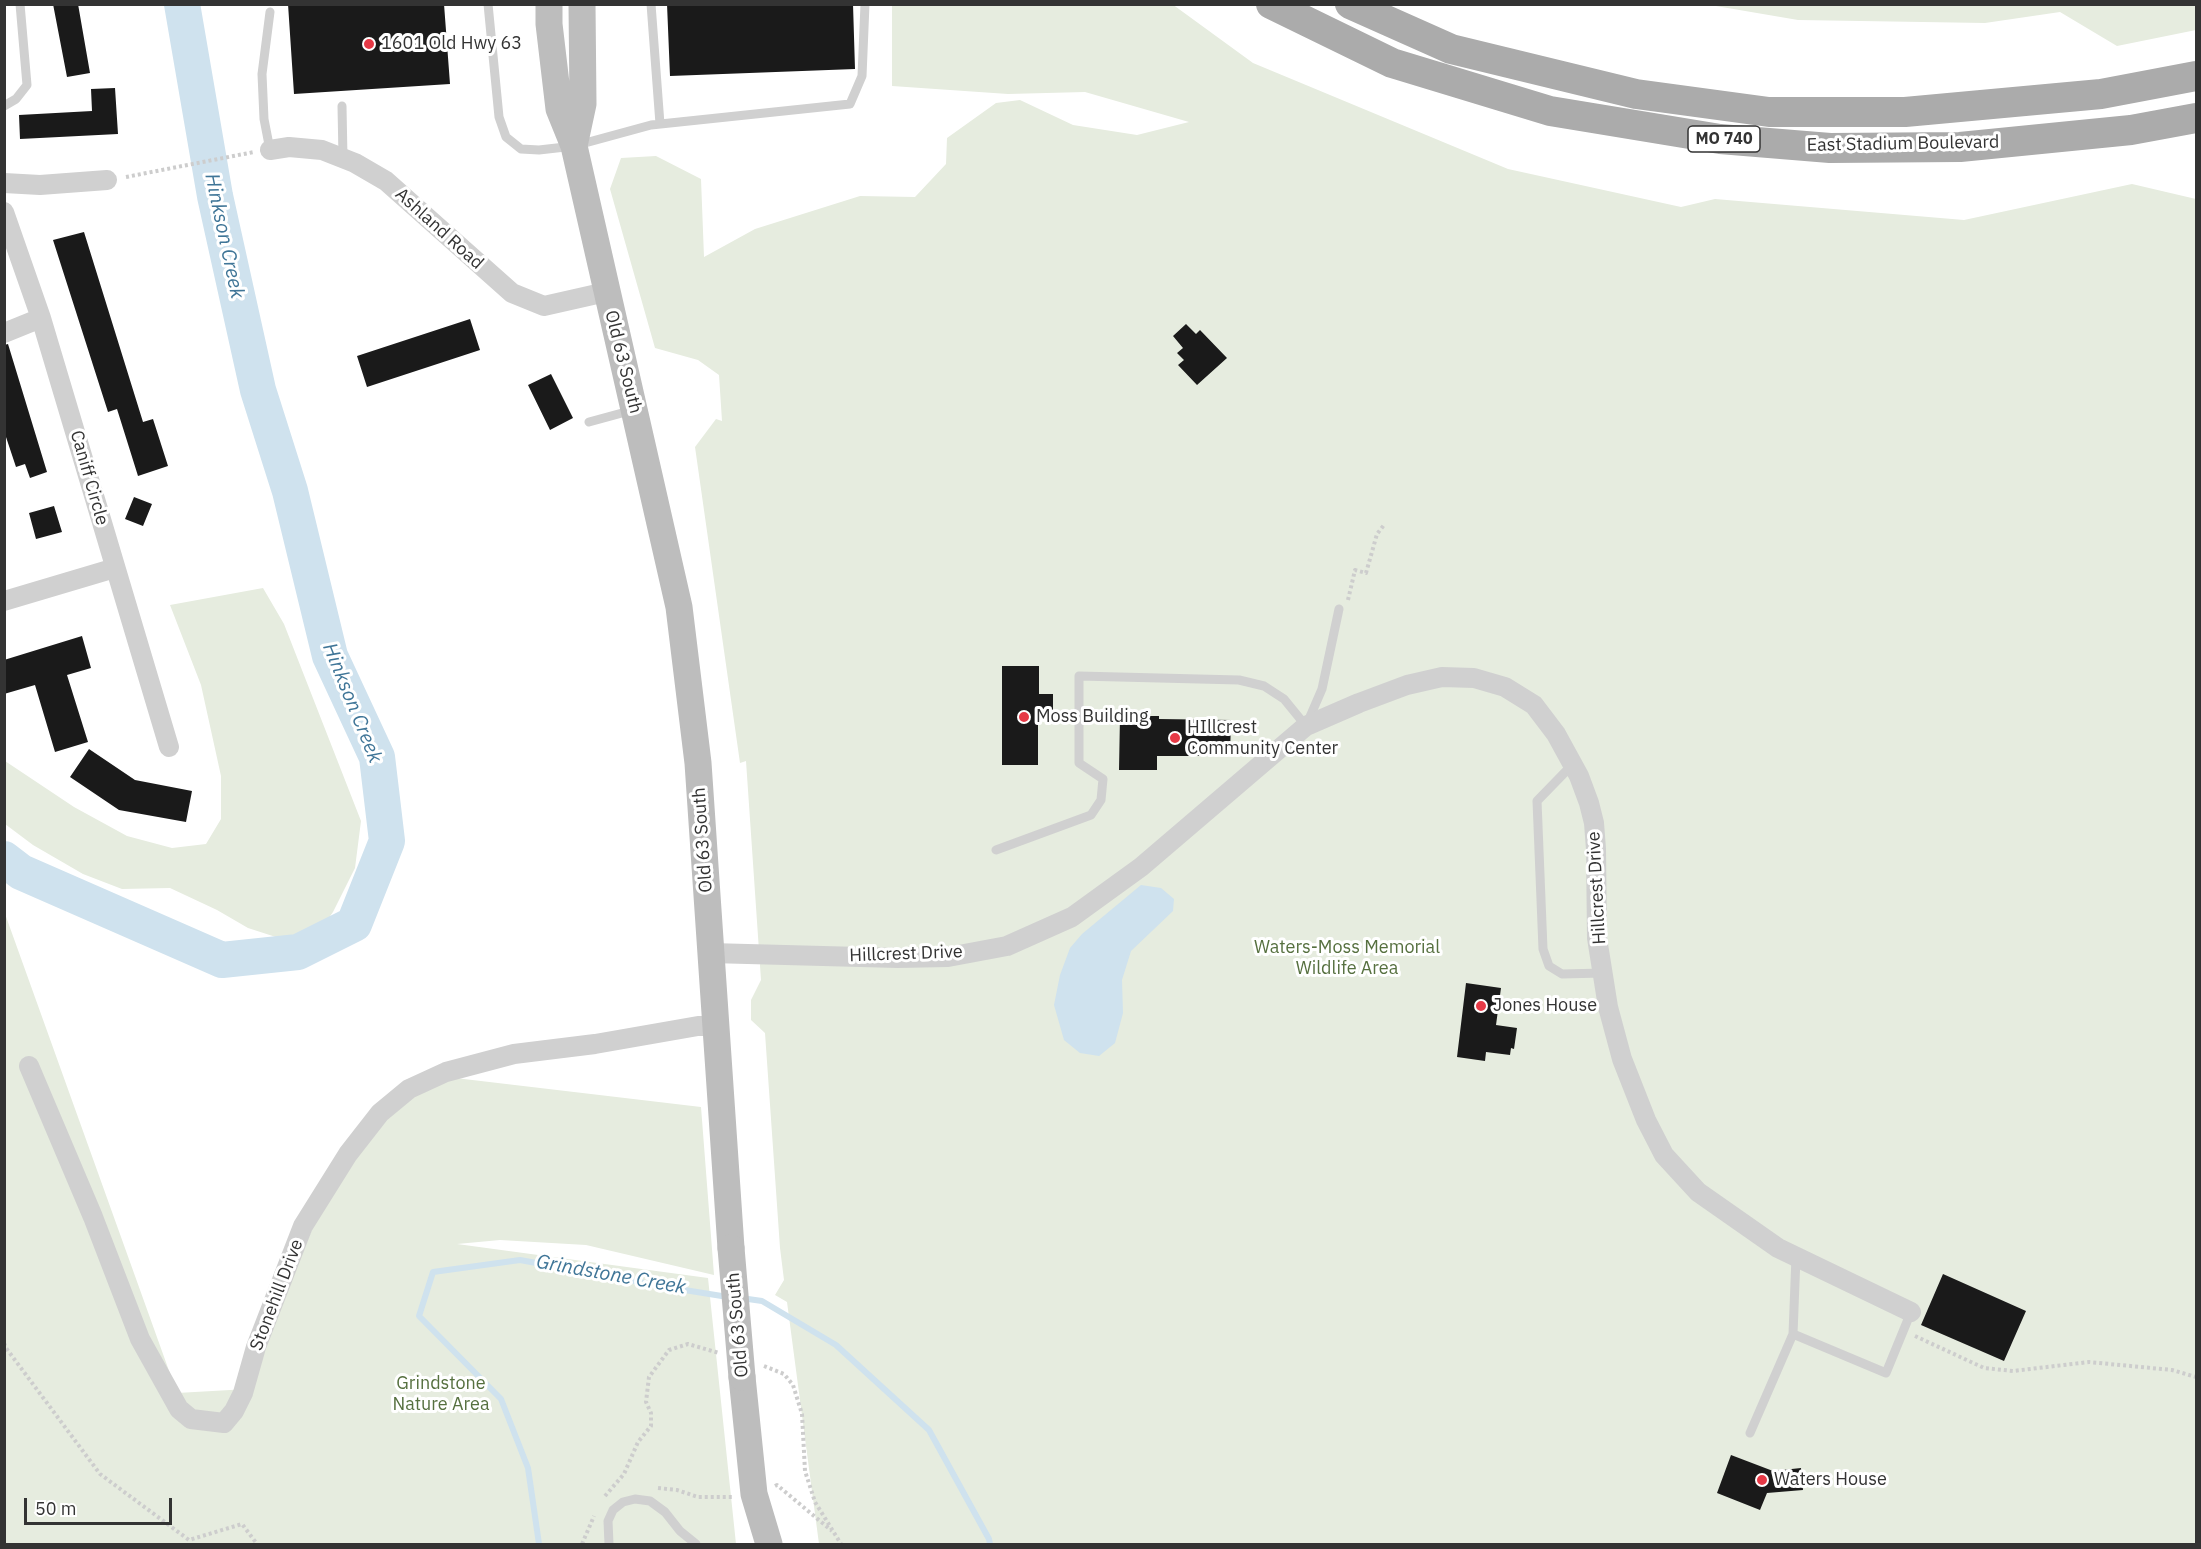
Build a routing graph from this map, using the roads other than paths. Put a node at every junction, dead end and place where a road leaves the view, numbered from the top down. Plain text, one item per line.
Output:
1 (20, 4) edge
2 (488, 4) edge
3 (549, 4) edge
4 (582, 4) edge
5 (651, 4) edge
6 (865, 4) edge
7 (1271, 4) edge
8 (1350, 4) edge
9 (270, 12) dead end
10 (2196, 76) edge
11 (4, 106) edge
12 (342, 106) dead end
13 (2196, 118) edge
14 (660, 124) junction
15 (574, 146) junction
16 (270, 150) joint
17 (343, 158) junction
18 (107, 180) dead end
19 (4, 183) edge
20 (4, 212) edge
21 (606, 292) junction
22 (41, 318) junction
23 (4, 333) edge
24 (635, 410) junction
25 (589, 422) dead end
26 (115, 568) junction
27 (4, 601) edge
28 (1339, 609) road end
29 (1306, 726) junction
30 (169, 747) dead end
31 (1573, 764) junction
32 (996, 850) dead end
33 (710, 953) junction
34 (1603, 973) junction
35 (716, 1026) junction
36 (29, 1066) dead end
37 (1796, 1257) junction
38 (1911, 1312) joint
39 (1793, 1334) junction
40 (1750, 1433) dead end
41 (609, 1545) edge
42 (696, 1545) edge
43 (769, 1545) edge

1 - 11 lane
2 - 15 lane
3 - 15 main road, Old 63 South
4 - 15 main road, Old 63 South
5 - 14 lane
6 - 14 lane
7 - 13 main road, East Stadium Boulevard / MO 740
8 - 10 main road, East Stadium Boulevard / MO 740
9 - 16 lane
12 - 17 lane
14 - 15 lane
15 - 21 main road, Old 63 South
16 - 17 street, Ashland Road
17 - 21 street, Ashland Road
18 - 19 street
20 - 22 street, Caniff Circle
21 - 24 main road, Old 63 South
22 - 23 street
22 - 26 street, Caniff Circle
24 - 25 lane
24 - 33 main road, Old 63 South
26 - 27 street
26 - 30 street, Caniff Circle
28 - 29 lane
29 - 31 street, Hillcrest Drive
29 - 32 lane
29 - 33 street, Hillcrest Drive
31 - 34 street, Hillcrest Drive
31 - 34 lane
33 - 35 main road, Old 63 South
34 - 37 street, Hillcrest Drive
35 - 36 street, Stonehill Drive
35 - 43 main road, Old 63 South, bridge
37 - 38 street, Hillcrest Drive
37 - 39 lane
38 - 39 lane
39 - 40 lane
41 - 42 lane

